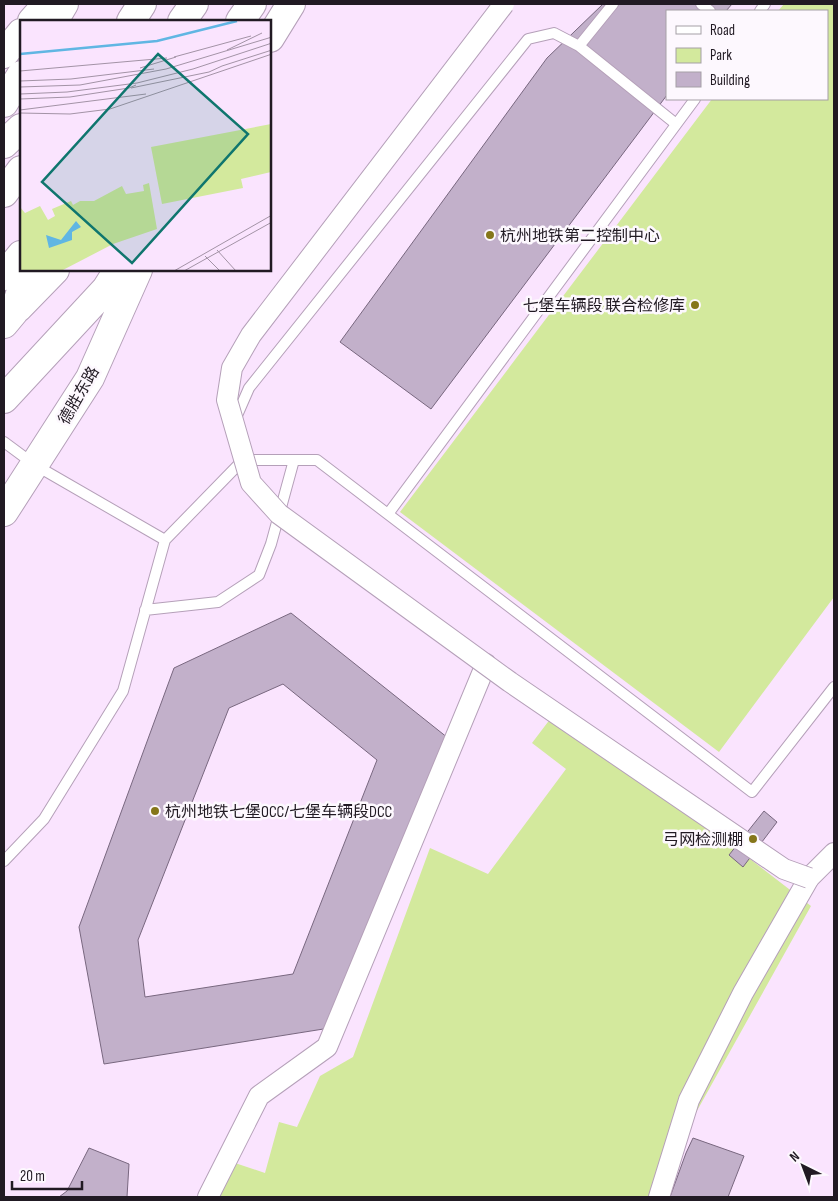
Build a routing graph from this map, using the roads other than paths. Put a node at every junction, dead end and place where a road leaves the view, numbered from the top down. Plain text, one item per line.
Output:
1 (47, 4) edge
2 (64, 4) edge
3 (142, 4) edge
4 (194, 4) edge
5 (252, 4) edge
6 (291, 4) edge
7 (504, 4) edge
8 (613, 4) edge
9 (33, 20) edge
10 (55, 20) edge
11 (132, 20) edge
12 (183, 20) edge
13 (241, 20) edge
14 (20, 34) edge
15 (271, 36) edge
16 (579, 46) junction
17 (4, 54) edge
18 (20, 77) edge
19 (694, 100) edge
20 (4, 103) edge
21 (676, 124) junction
22 (20, 129) edge
23 (4, 144) edge
24 (20, 171) edge
25 (4, 193) edge
26 (20, 256) edge
27 (28, 271) edge
28 (54, 271) edge
29 (117, 271) edge
30 (138, 271) edge
31 (4, 276) edge
32 (9, 318) edge
33 (4, 399) edge
34 (4, 442) edge
35 (242, 460) junction
36 (294, 460) junction
37 (34, 465) junction
38 (4, 512) edge
39 (388, 514) junction
40 (165, 540) junction
41 (145, 610) junction
42 (486, 664) junction
43 (834, 687) edge
44 (834, 853) edge
45 (4, 861) edge
46 (809, 878) junction
47 (208, 1197) edge
48 (659, 1197) edge

1 - 9 main road
2 - 10 main road
3 - 11 main road
4 - 12 main road
5 - 13 main road
6 - 15 main road
7 - 42 street, bridge
8 - 16 lane
14 - 17 main road
16 - 21 lane
16 - 35 lane
18 - 20 main road
19 - 21 lane
21 - 39 lane
22 - 23 main road
24 - 25 main road
26 - 31 main road
27 - 32 main road
28 - 32 main road
29 - 33 main road
30 - 37 main road, 德胜东路
34 - 37 lane
35 - 36 lane
35 - 40 lane
36 - 39 lane
36 - 41 lane
37 - 38 main road, 德胜东路
37 - 40 lane
39 - 43 lane
40 - 41 lane
41 - 45 lane
42 - 46 street, bridge
42 - 47 street
44 - 46 street
46 - 48 street

